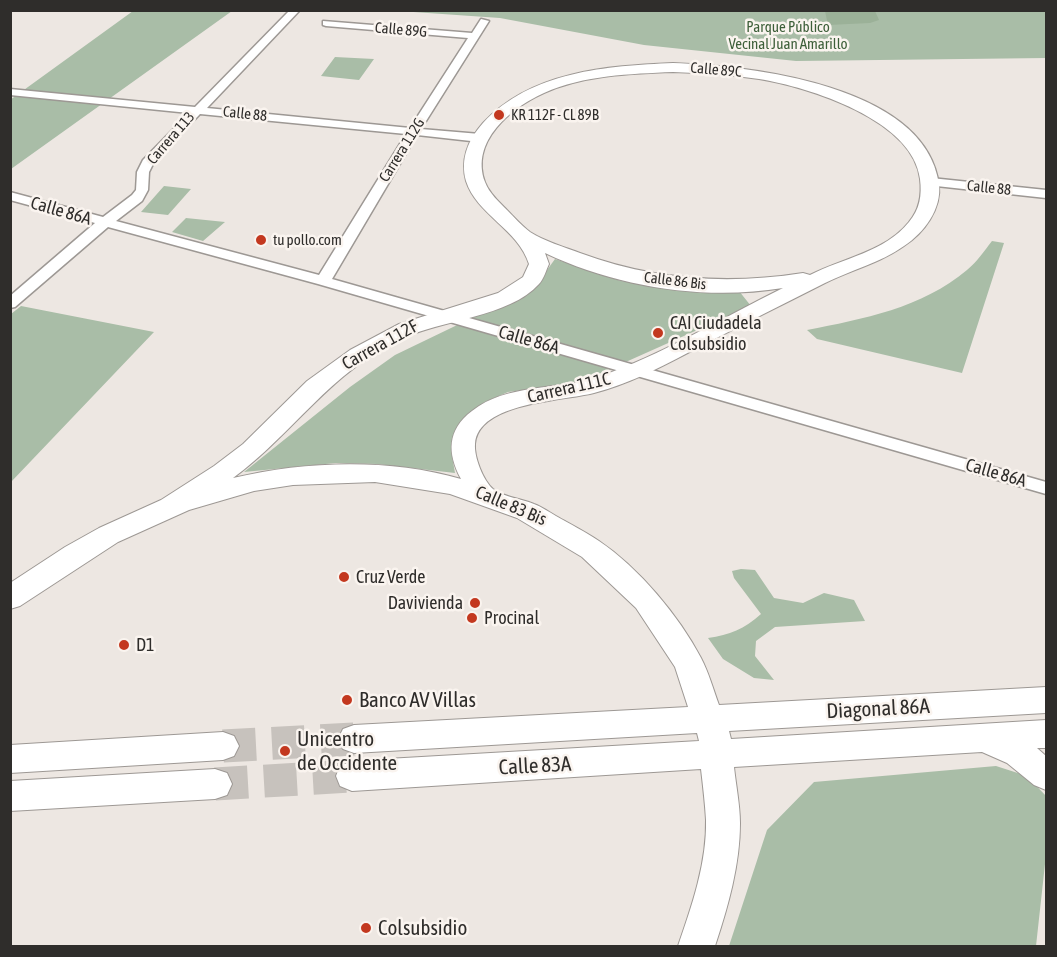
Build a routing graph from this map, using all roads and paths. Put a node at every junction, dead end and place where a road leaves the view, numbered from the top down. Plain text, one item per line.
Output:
1 (296, 10) edge
2 (484, 21) dead end
3 (326, 23) dead end
4 (475, 36) junction
5 (10, 92) edge
6 (197, 109) junction
7 (413, 132) junction
8 (480, 138) junction
9 (931, 182) junction
10 (1047, 194) edge
11 (10, 196) edge
12 (104, 223) junction
13 (527, 237) junction
14 (829, 273) junction
15 (323, 281) junction
16 (10, 304) edge
17 (442, 316) junction
18 (636, 370) junction
19 (1047, 488) edge
20 (482, 492) junction
21 (171, 506) junction
22 (10, 598) edge
23 (1047, 700) edge
24 (710, 718) junction
25 (592, 727) junction
26 (1047, 734) edge
27 (987, 738) junction
28 (718, 754) junction
29 (23, 758) edge
30 (594, 763) junction
31 (1047, 775) edge
32 (18, 796) edge
33 (698, 946) edge

1 - 6 street, Carrera 113
2 - 4 street, Carrera 112G
3 - 4 street, Calle 89G
4 - 7 street, Carrera 112G
5 - 6 street, Calle 88
6 - 7 street, Calle 88
6 - 12 street, Carrera 113
7 - 8 street, Calle 88
7 - 15 street, Carrera 112G
8 - 9 street, Calle 89C
8 - 13 street, Carrera 112F
9 - 10 street, Calle 88
9 - 14 street, Carrera 111C
11 - 12 street, Calle 86A
12 - 15 street, Calle 86A
12 - 16 street, Carrera 113
13 - 14 street, Calle 86 Bis
13 - 17 street, Carrera 112F
14 - 18 street, Carrera 111C
15 - 17 street, Calle 86A
17 - 18 street, Calle 86A
17 - 21 street, Carrera 112F
18 - 19 street, Calle 86A
18 - 20 street, Carrera 111C
20 - 21 street, Calle 83 Bis
20 - 24 street, Calle 83 Bis
21 - 22 street, Calle 83 Bis
23 - 24 street, Diagonal 86A
24 - 25 street, Calle 83A
24 - 28 street, Calle 83 Bis
25 - 30 street
25 - 30 street, Calle 83A
26 - 27 street, Diagonal 86A
27 - 28 street, Diagonal 86A
27 - 31 street
28 - 30 street, Calle 83A
28 - 33 street, Calle 83 Bis
29 - 32 street
29 - 32 street

